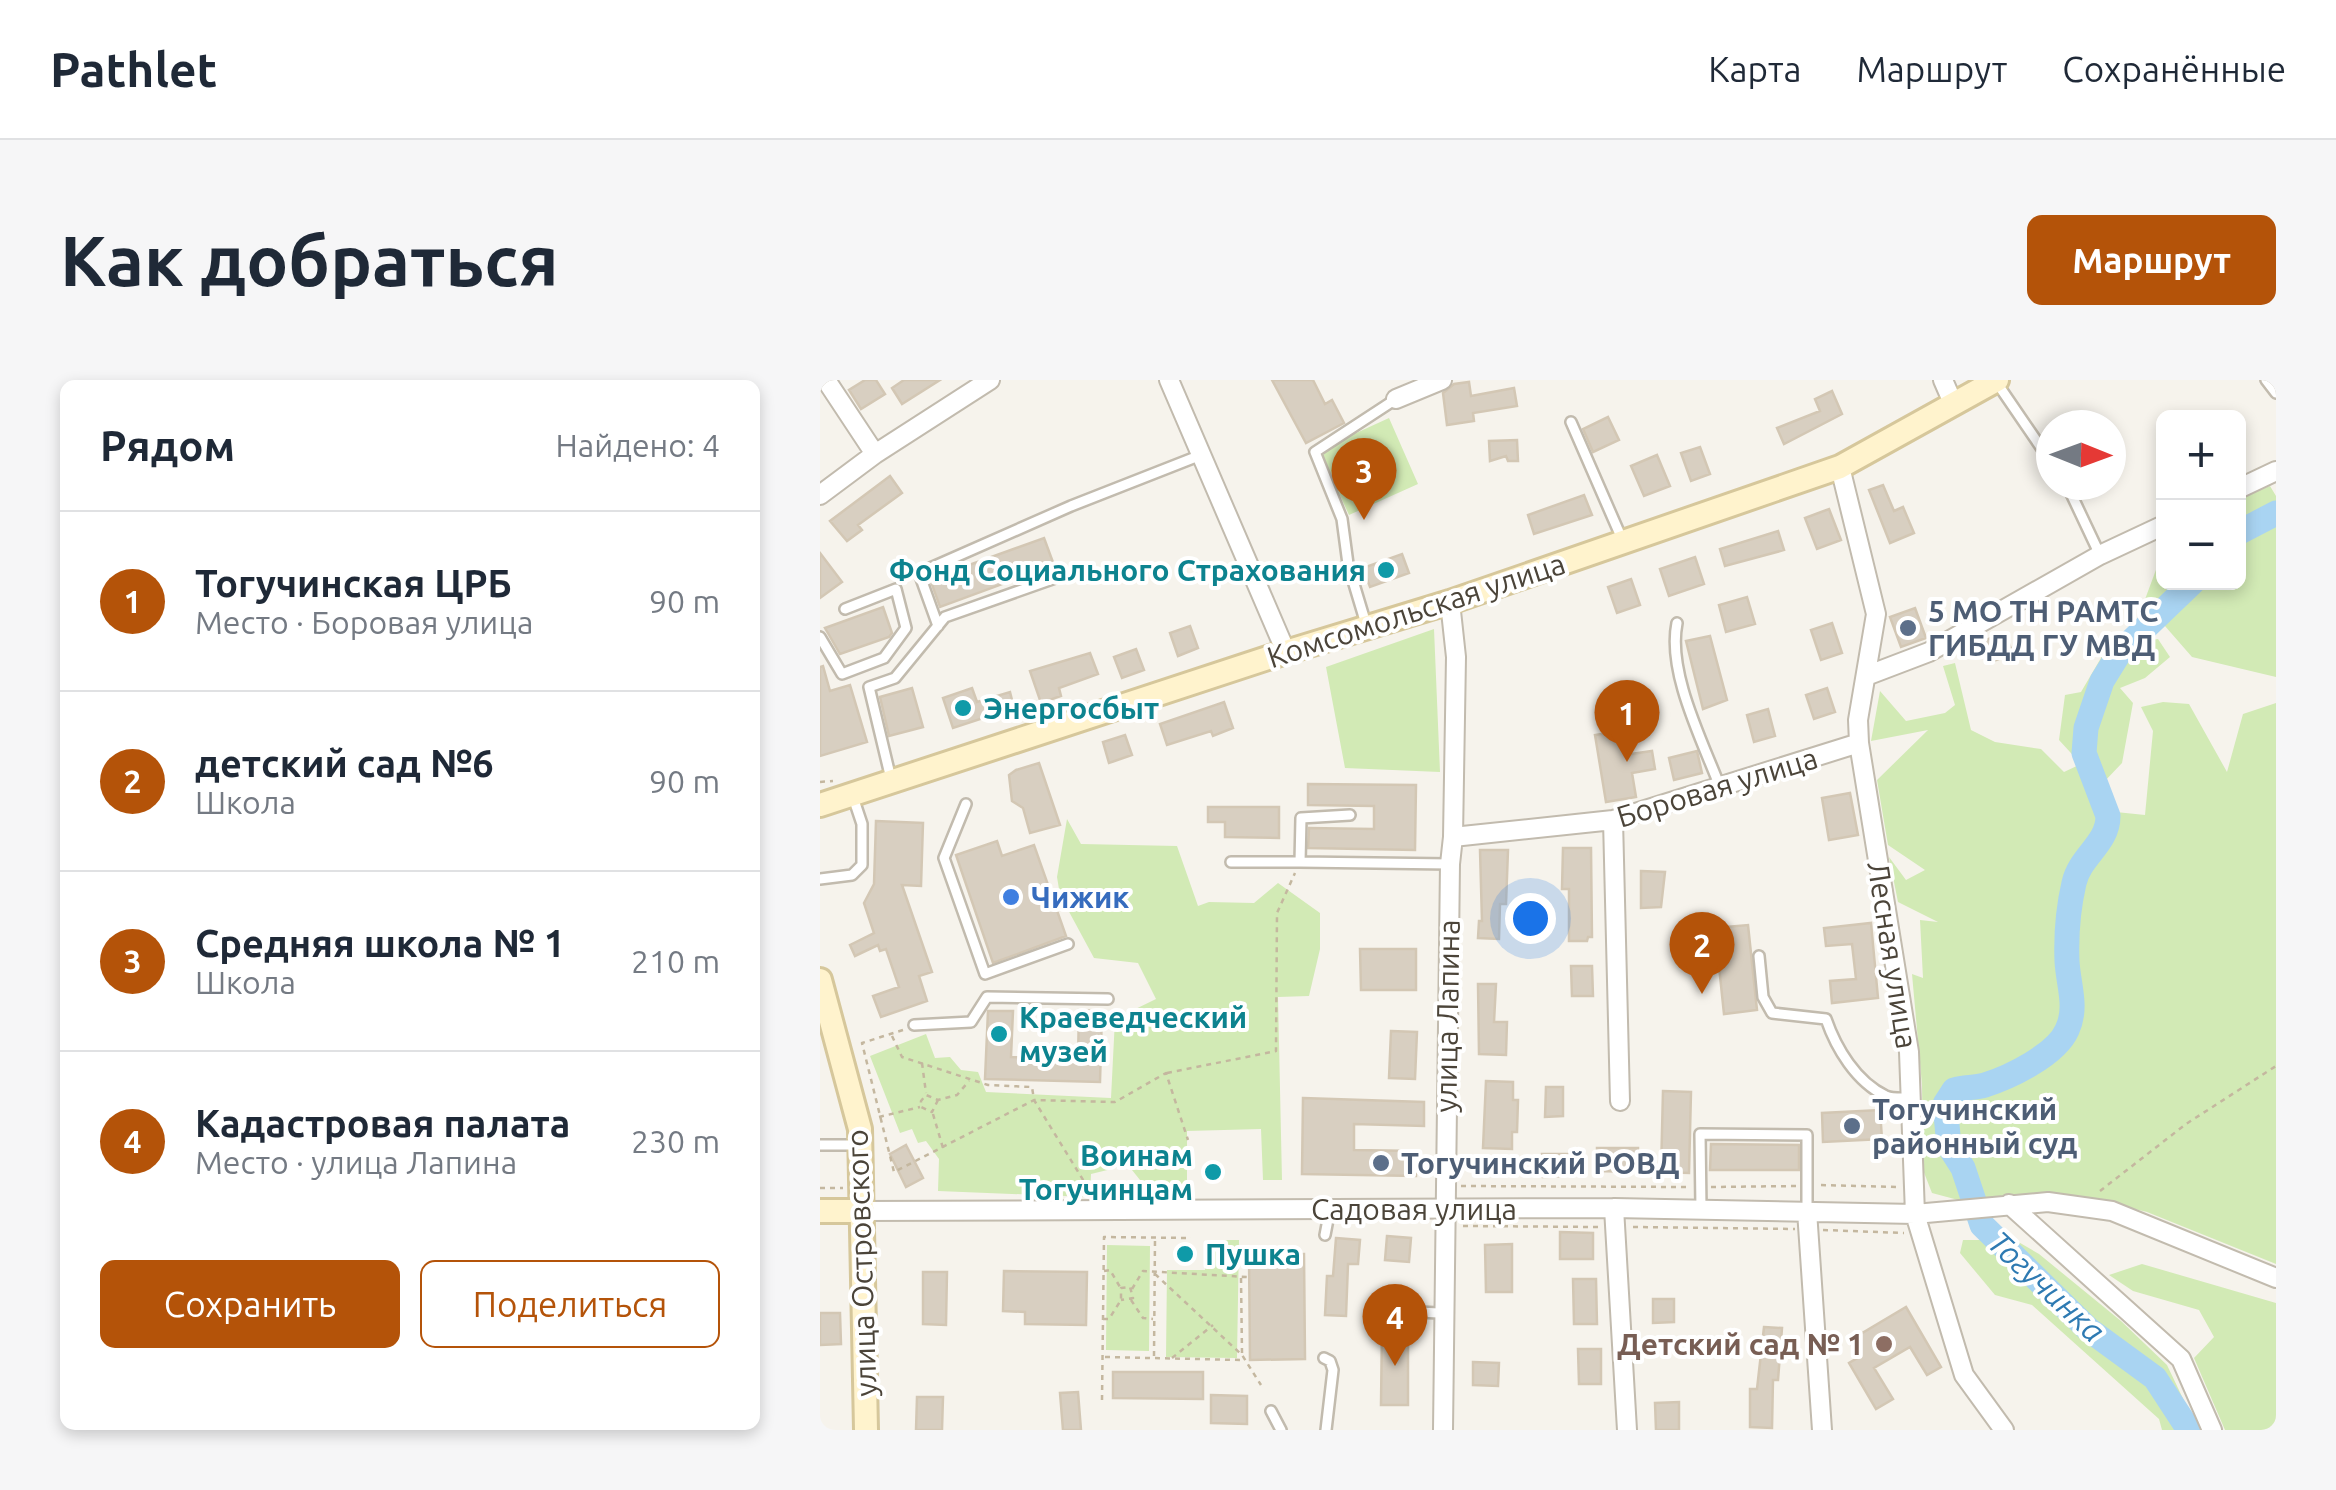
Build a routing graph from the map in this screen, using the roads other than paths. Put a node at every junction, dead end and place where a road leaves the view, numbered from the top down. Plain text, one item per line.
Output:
1 (826, 380) edge
2 (990, 380) edge
3 (1169, 380) edge
4 (1442, 380) edge
5 (1943, 380) edge
6 (1996, 380) edge
7 (2266, 380) edge
8 (2276, 393) edge
9 (1396, 399) joint
10 (1953, 402) junction
11 (1571, 422) dead end
12 (2036, 440) edge
13 (875, 454) junction
14 (1201, 456) junction
15 (1840, 467) junction
16 (2276, 471) edge
17 (2246, 485) edge
18 (820, 495) edge
19 (2074, 500) edge
20 (2156, 529) edge
21 (1622, 542) junction
22 (2100, 555) junction
23 (1064, 575) dead end
24 (1450, 602) junction
25 (845, 609) dead end
26 (1677, 623) dead end
27 (938, 626) junction
28 (1367, 629) junction
29 (820, 636) edge
30 (1286, 652) junction
31 (1866, 676) junction
32 (1859, 743) junction
33 (892, 782) junction
34 (1720, 787) junction
35 (852, 795) junction
36 (966, 804) dead end
37 (820, 805) edge
38 (1350, 815) dead end
39 (1613, 820) junction
40 (1453, 837) junction
41 (1231, 862) dead end
42 (1300, 862) junction
43 (1450, 864) junction
44 (820, 879) edge
45 (1068, 944) dead end
46 (1759, 956) dead end
47 (820, 980) edge
48 (1108, 1000) dead end
49 (914, 1025) road end
50 (1910, 1098) junction
51 (1620, 1101) dead end
52 (820, 1145) edge
53 (860, 1145) junction
54 (863, 1200) junction
55 (2009, 1204) junction
56 (1330, 1209) junction
57 (1700, 1209) junction
58 (820, 1210) edge
59 (1915, 1214) junction
60 (1445, 1217) junction
61 (1615, 1218) junction
62 (1808, 1220) junction
63 (1326, 1235) dead end
64 (2276, 1278) edge
65 (1444, 1313) junction
66 (1375, 1322) dead end
67 (1324, 1358) dead end
68 (1271, 1412) dead end
69 (866, 1430) edge
70 (1281, 1430) edge
71 (1326, 1430) edge
72 (1443, 1430) edge
73 (1628, 1430) edge
74 (1822, 1430) edge
75 (2004, 1430) edge
76 (2212, 1430) edge

1 - 13 street
2 - 13 street
3 - 14 street
4 - 9 street
5 - 10 street
6 - 10 main road, Комсомольская улица
6 - 12 lane
7 - 8 lane
9 - 28 lane
10 - 15 main road, Комсомольская улица
11 - 21 lane
13 - 18 street
14 - 27 lane
14 - 30 street
15 - 21 main road, Комсомольская улица
15 - 31 street, Лесная улица
16 - 17 street
19 - 22 lane
20 - 22 street
21 - 24 main road, Комсомольская улица
22 - 31 street
23 - 27 lane
24 - 28 main road, Комсомольская улица
24 - 40 street, улица Лапина
25 - 29 lane
26 - 34 lane
27 - 33 lane
28 - 30 main road, Комсомольская улица
30 - 33 main road, Комсомольская улица
31 - 32 street, Лесная улица
32 - 34 street, Боровая улица
32 - 50 street, Лесная улица
33 - 35 main road, Комсомольская улица
34 - 39 street, Боровая улица
35 - 37 main road, Комсомольская улица
35 - 44 lane
36 - 45 lane
38 - 42 lane
39 - 40 street, Боровая улица
39 - 51 street
40 - 43 street, улица Лапина
41 - 42 lane
42 - 43 lane
43 - 60 street, улица Лапина
46 - 50 lane
47 - 53 main road, улица Островского
48 - 49 lane
50 - 59 street, Лесная улица
52 - 53 lane
53 - 54 main road, улица Островского
54 - 56 street, Садовая улица
54 - 58 main road
54 - 69 main road, улица Островского
55 - 59 street, Садовая улица
55 - 64 street, Садовая улица
55 - 76 street
56 - 60 street, Садовая улица
56 - 63 lane
57 - 61 street, Садовая улица
57 - 62 street, Садовая улица
57 - 62 lane
59 - 62 street, Садовая улица
59 - 75 street, Лесная улица
60 - 61 street, Садовая улица
60 - 65 street, улица Лапина
61 - 73 street
62 - 74 street
65 - 66 lane
65 - 72 street, улица Лапина
67 - 71 lane
68 - 70 lane

